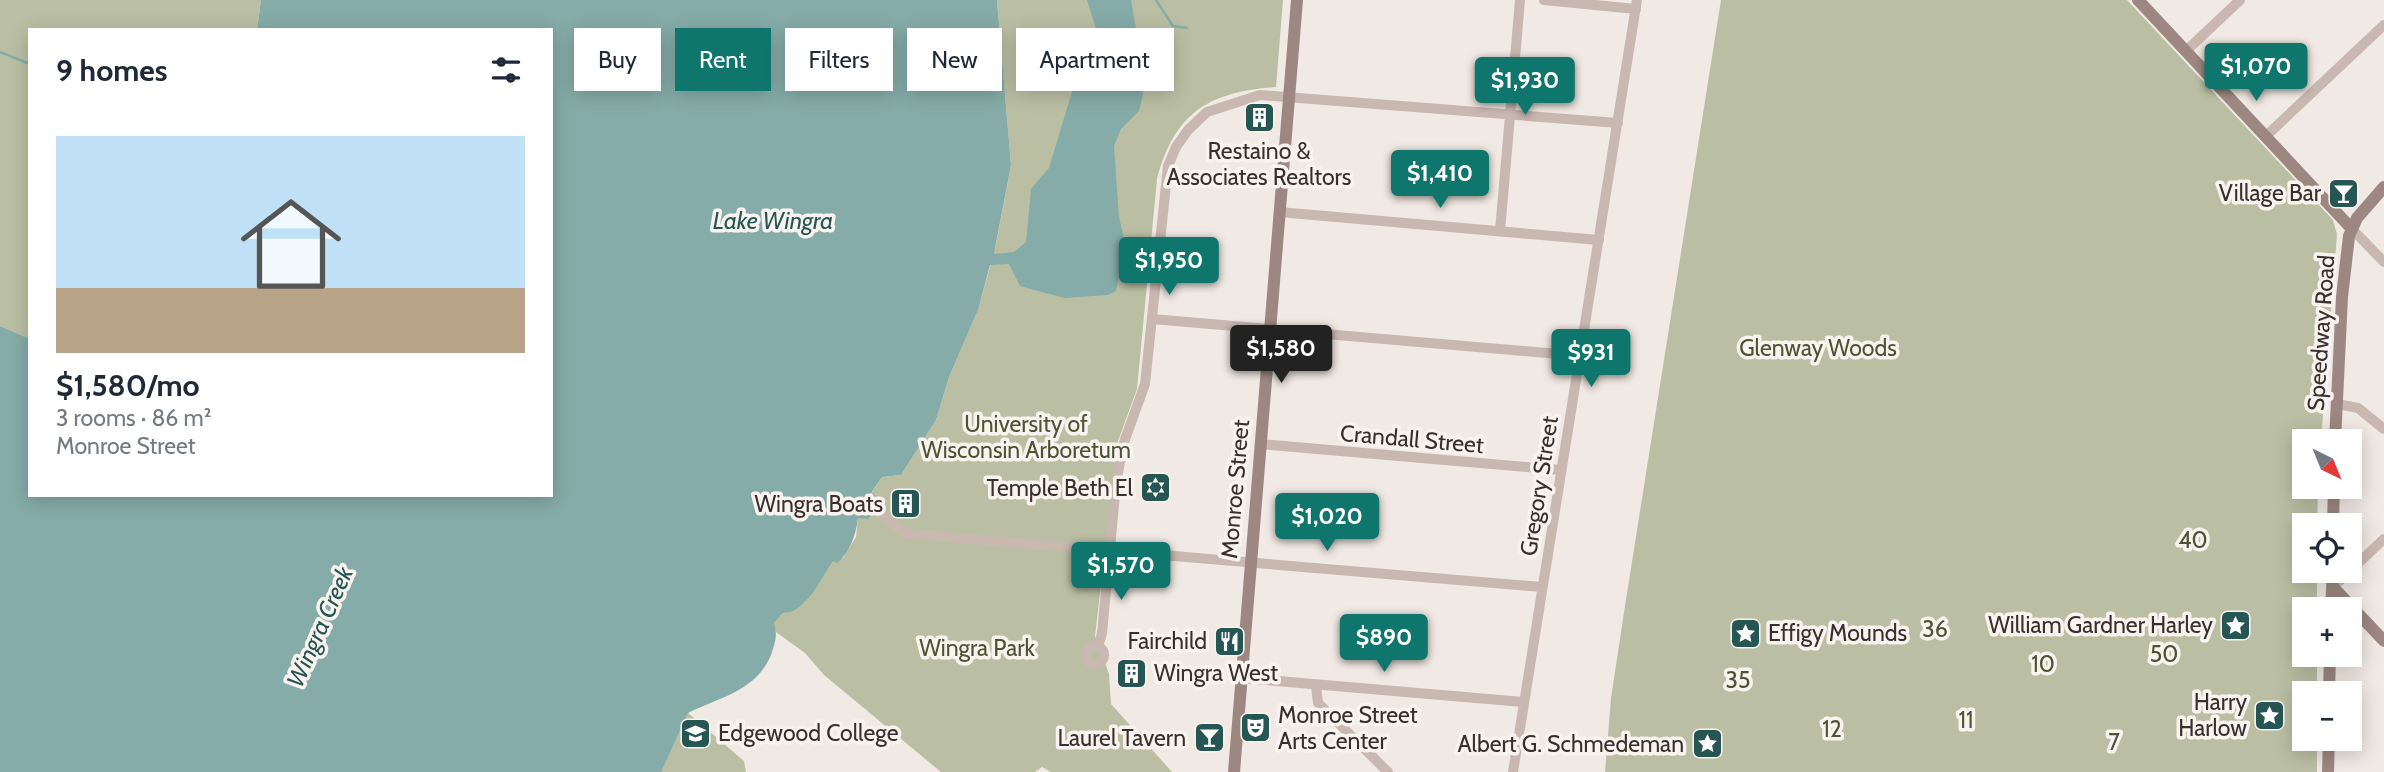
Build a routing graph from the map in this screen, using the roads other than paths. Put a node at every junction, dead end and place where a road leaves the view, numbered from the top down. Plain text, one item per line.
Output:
1 (1297, 0) edge
2 (1520, 0) edge
3 (1544, 0) edge
4 (2138, 0) edge
5 (2240, 0) edge
6 (1636, 4) edge
7 (2384, 25) edge
8 (2186, 51) junction
9 (1289, 96) junction
10 (1510, 114) junction
11 (1618, 123) junction
12 (2265, 138) junction
13 (2384, 187) edge
14 (1279, 212) junction
15 (2351, 228) junction
16 (1500, 231) junction
17 (1599, 240) junction
18 (2384, 262) edge
19 (1152, 319) junction
20 (1269, 328) junction
21 (1581, 356) junction
22 (2337, 404) junction
23 (2336, 429) edge
24 (2384, 429) edge
25 (1260, 444) junction
26 (1561, 470) junction
27 (871, 507) dead end
28 (2384, 539) edge
29 (1110, 551) junction
30 (1250, 560) junction
31 (2333, 583) edge
32 (1542, 587) junction
33 (2333, 587) junction
34 (2332, 597) edge
35 (2384, 641) edge
36 (1098, 647) dead end
37 (1242, 678) junction
38 (1316, 686) junction
39 (1523, 702) junction
40 (2329, 751) edge
41 (1234, 772) edge
42 (1388, 772) edge
43 (1513, 772) edge
44 (2328, 772) edge

1 - 9 main road, Monroe Street
2 - 10 street
3 - 6 street
4 - 8 main road
5 - 8 street
6 - 11 street, Gregory Street
7 - 12 street
8 - 12 main road
9 - 10 street
9 - 14 main road, Monroe Street
9 - 19 street
10 - 11 street
10 - 16 street
11 - 17 street, Gregory Street
12 - 15 main road
13 - 15 main road
14 - 16 street
14 - 20 main road, Monroe Street
15 - 18 street
15 - 22 main road, Speedway Road
16 - 17 street
17 - 21 street, Gregory Street
19 - 20 street
19 - 29 street
20 - 21 street
20 - 25 main road, Monroe Street
21 - 26 street, Gregory Street
22 - 23 main road, Speedway Road
22 - 24 street
25 - 26 street, Crandall Street
25 - 30 main road, Monroe Street
26 - 32 street, Gregory Street
27 - 29 street
28 - 33 street
29 - 30 street
29 - 36 street
30 - 32 street
30 - 37 main road, Monroe Street
31 - 33 main road
32 - 39 street, Gregory Street
33 - 34 main road
33 - 35 main road
37 - 38 street
37 - 41 main road, Monroe Street
38 - 39 street
38 - 42 street
39 - 43 street, Gregory Street
40 - 44 main road

